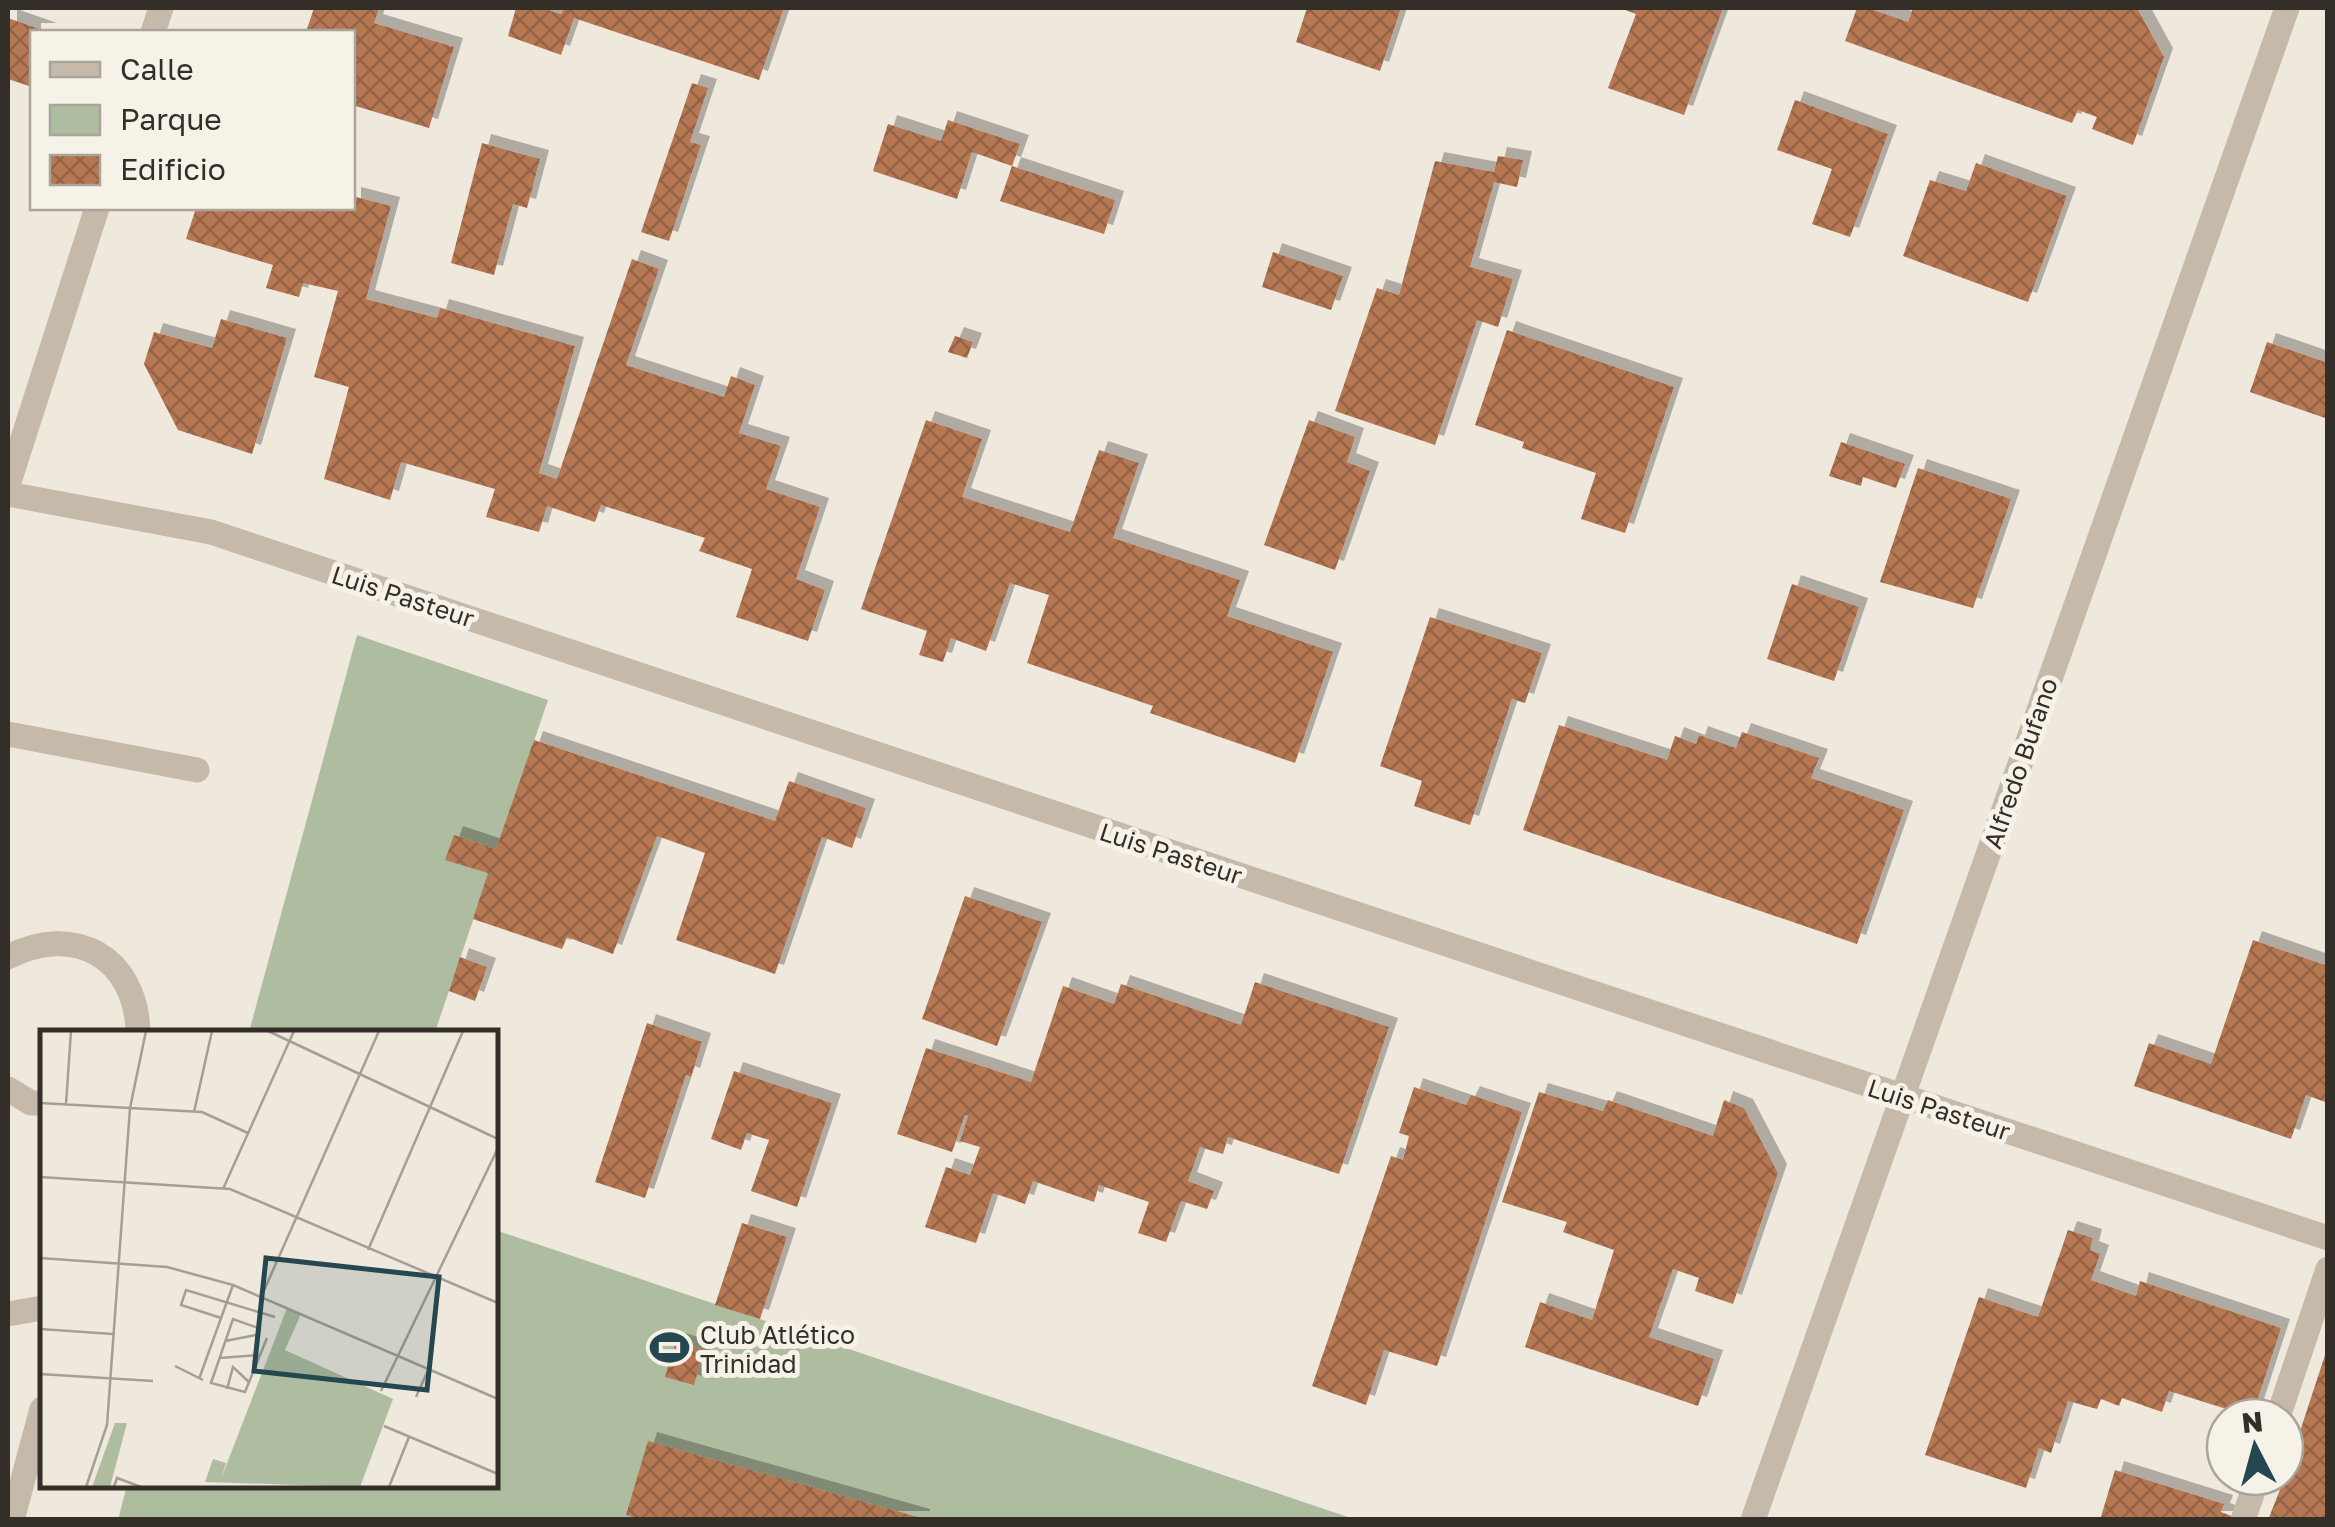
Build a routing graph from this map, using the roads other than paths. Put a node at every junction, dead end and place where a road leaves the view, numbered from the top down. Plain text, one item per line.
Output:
1 (2287, 8) edge
2 (96, 210) edge
3 (8, 485) edge
4 (8, 494) edge
5 (8, 734) edge
6 (197, 770) dead end
7 (14, 947) edge
8 (138, 1030) edge
9 (8, 1089) edge
10 (1902, 1096) junction
11 (40, 1104) edge
12 (2328, 1238) edge
13 (2328, 1270) edge
14 (40, 1308) edge
15 (8, 1314) edge
16 (2285, 1397) edge
17 (40, 1417) edge
18 (12, 1520) edge
19 (1753, 1520) edge

1 - 10 street, Alfredo Bufano
2 - 3 street
4 - 10 street, Luis Pasteur
5 - 6 street
7 - 8 street
9 - 11 street
10 - 12 street, Luis Pasteur
10 - 19 street, Alfredo Bufano
13 - 16 street
14 - 15 street
17 - 18 street

